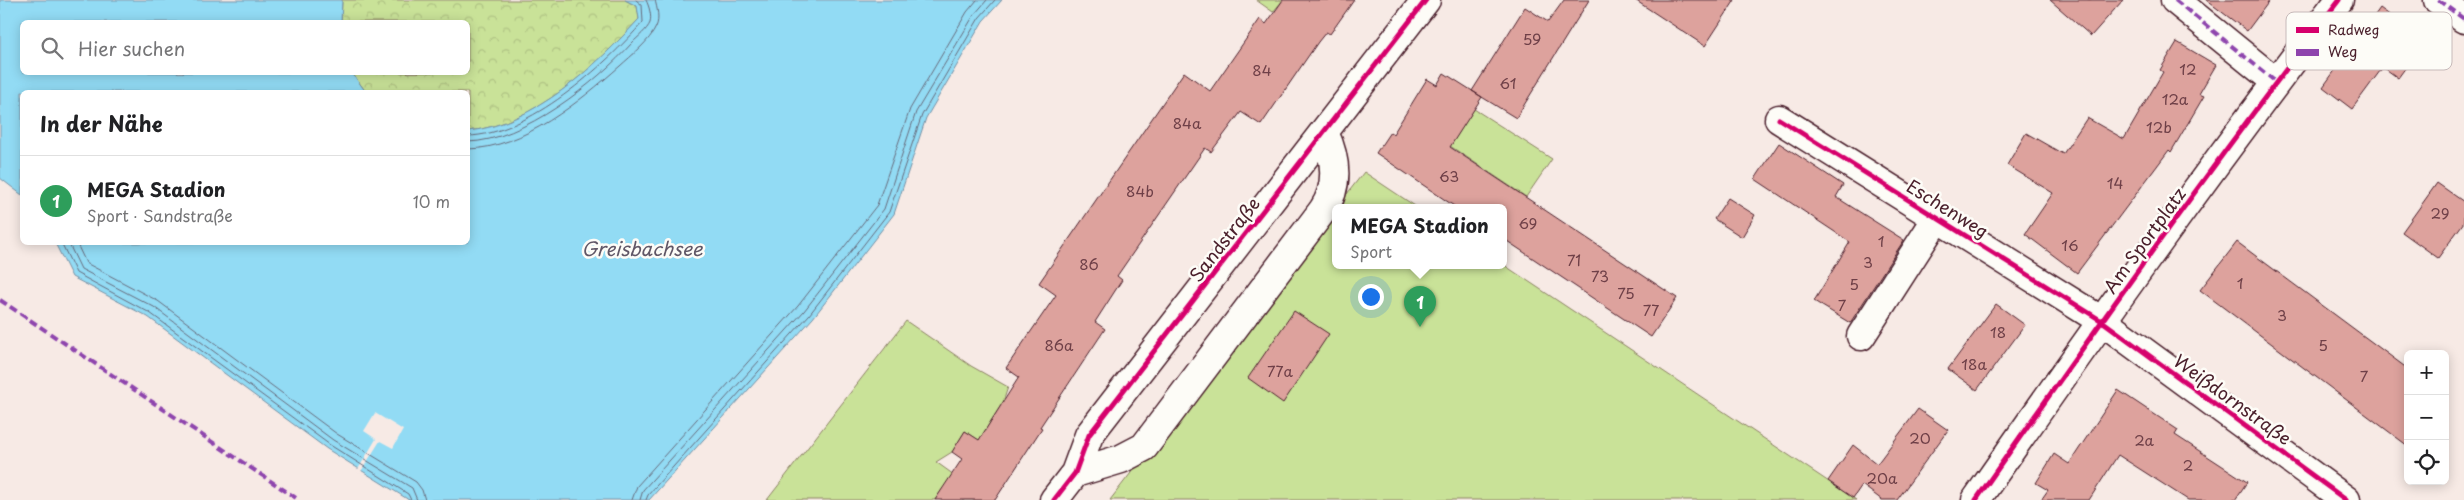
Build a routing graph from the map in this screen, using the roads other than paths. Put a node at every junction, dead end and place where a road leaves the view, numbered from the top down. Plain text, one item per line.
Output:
1 (1426, 0) edge
2 (2175, 0) edge
3 (2339, 0) edge
4 (2438, 0) edge
5 (2330, 12) edge
6 (2464, 18) edge
7 (2286, 69) edge
8 (2276, 82) junction
9 (1779, 119) dead end
10 (1324, 132) junction
11 (1937, 218) junction
12 (2102, 321) junction
13 (1861, 336) dead end
14 (1076, 473) junction
15 (1054, 500) edge
16 (1976, 500) edge
17 (2346, 500) edge

1 - 10 street, Sandstraße
2 - 8 street
3 - 5 street, Am Sportplatz
4 - 6 street
7 - 8 street, Am Sportplatz
8 - 12 street, Am Sportplatz
9 - 11 street, Eschenweg
10 - 14 street, Sandstraße
10 - 14 street
11 - 12 street, Eschenweg
11 - 13 street, Eschenweg
12 - 16 street, Am Sportplatz
12 - 17 street, Weißdornstraße
14 - 15 street, Sandstraße

